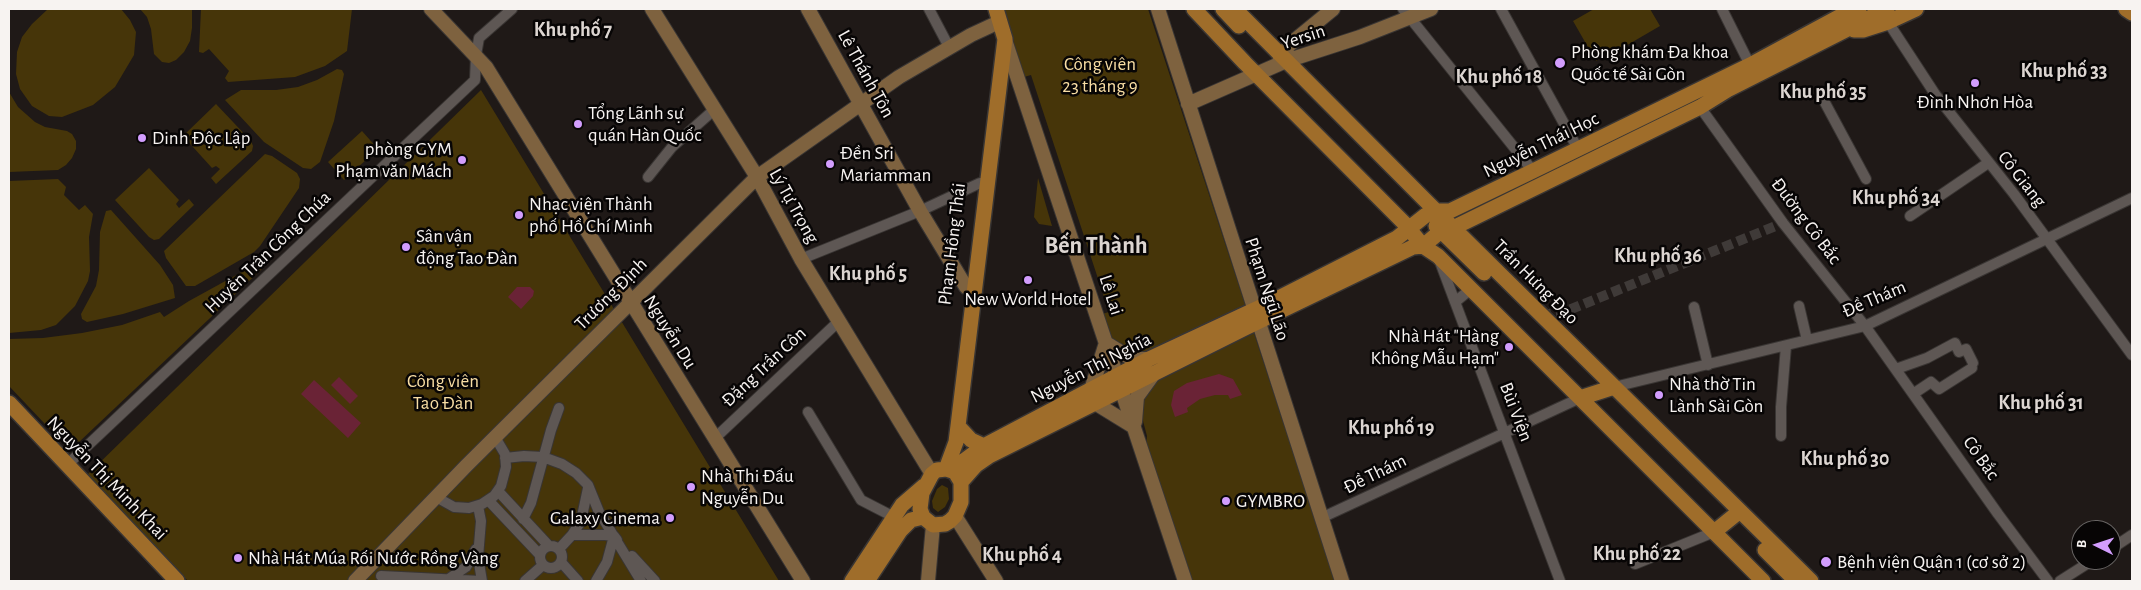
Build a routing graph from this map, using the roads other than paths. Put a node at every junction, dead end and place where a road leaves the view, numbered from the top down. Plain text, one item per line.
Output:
1 (431, 9) edge
2 (512, 9) edge
3 (652, 9) edge
4 (808, 9) edge
5 (928, 9) edge
6 (990, 9) edge
7 (1158, 9) edge
8 (1194, 9) edge
9 (1207, 9) edge
10 (1223, 9) edge
11 (1235, 9) edge
12 (1431, 9) edge
13 (1722, 9) edge
14 (1916, 9) edge
15 (2126, 9) edge
16 (1327, 10) edge
17 (1505, 12) edge
18 (1854, 12) edge
19 (1406, 13) edge
20 (2132, 13) edge
21 (997, 15) edge
22 (1888, 16) edge
23 (1847, 30) junction
24 (1005, 40) junction
25 (949, 48) junction
26 (476, 55) junction
27 (1273, 65) junction
28 (1750, 65) junction
29 (1823, 99) dead end
30 (860, 103) junction
31 (1188, 104) junction
32 (1309, 106) junction
33 (1700, 107) junction
34 (715, 109) junction
35 (1581, 156) junction
36 (1361, 158) junction
37 (1988, 163) junction
38 (1533, 171) junction
39 (648, 177) dead end
40 (757, 177) junction
41 (1866, 179) dead end
42 (984, 183) junction
43 (1390, 188) junction
44 (2132, 198) edge
45 (920, 211) junction
46 (1910, 216) dead end
47 (1417, 223) junction
48 (1438, 236) junction
49 (2046, 239) junction
50 (1438, 256) junction
51 (801, 259) junction
52 (1473, 286) junction
53 (966, 287) junction
54 (630, 302) junction
55 (1454, 302) junction
56 (1799, 306) dead end
57 (1694, 308) dead end
58 (1256, 316) junction
59 (839, 321) junction
60 (1865, 326) junction
61 (1808, 340) junction
62 (1106, 342) junction
63 (1786, 346) junction
64 (1885, 355) joint
65 (2132, 355) edge
66 (1149, 359) junction
67 (1708, 365) junction
68 (1896, 369) junction
69 (1153, 375) junction
70 (1120, 383) junction
71 (1609, 388) junction
72 (1913, 394) junction
73 (1093, 396) junction
74 (1584, 396) junction
75 (9, 403) edge
76 (559, 408) dead end
77 (808, 412) dead end
78 (958, 426) junction
79 (1134, 427) junction
80 (1505, 431) junction
81 (1782, 436) dead end
82 (495, 437) junction
83 (714, 439) junction
84 (984, 446) junction
85 (543, 457) junction
86 (506, 458) junction
87 (1664, 459) junction
88 (67, 465) junction
89 (938, 474) junction
90 (961, 482) junction
91 (588, 485) junction
92 (498, 492) junction
93 (436, 497) junction
94 (489, 501) junction
95 (478, 506) junction
96 (955, 516) junction
97 (523, 518) junction
98 (894, 518) junction
99 (1321, 518) junction
100 (928, 521) junction
101 (1727, 522) junction
102 (572, 535) junction
103 (2132, 535) edge
104 (480, 536) junction
105 (614, 536) junction
106 (2121, 542) edge
107 (554, 547) junction
108 (1769, 547) junction
109 (541, 560) junction
110 (372, 564) junction
111 (1635, 564) dead end
112 (558, 565) junction
113 (2077, 570) edge
114 (1761, 575) edge
115 (384, 579) edge
116 (447, 580) edge
117 (178, 581) edge
118 (355, 581) edge
119 (482, 581) edge
120 (525, 581) edge
121 (569, 581) edge
122 (578, 581) edge
123 (596, 581) edge
124 (641, 581) edge
125 (655, 581) edge
126 (803, 581) edge
127 (852, 581) edge
128 (867, 581) edge
129 (928, 581) edge
130 (996, 581) edge
131 (1185, 581) edge
132 (1342, 581) edge
133 (1560, 581) edge
134 (1776, 581) edge
135 (1796, 581) edge
136 (1811, 581) edge
137 (2048, 581) edge
138 (2060, 581) edge

1 - 26 street, Nguyễn Du
2 - 26 street, Huyền Trân Công Chúa
3 - 34 street, Lý Tự Trọng
4 - 30 street, Lê Thánh Tôn
5 - 25 street
6 - 21 main road, Lê Lai
7 - 31 street, Phạm Ngũ Lão
8 - 27 main road, Trần Hưng Đạo
9 - 27 main road, Trần Hưng Đạo
10 - 27 main road, Trần Hưng Đạo
11 - 27 main road, Trần Hưng Đạo
12 - 19 street, Yersin
13 - 28 street
14 - 22 main road, Nguyễn Thái Học
15 - 20 main road
16 - 27 street
17 - 35 street
18 - 22 main road
18 - 23 main road, Nguyễn Thái Học
18 - 28 main road, Nguyễn Thái Học
19 - 27 street, Yersin
19 - 38 street
21 - 24 main road, Lê Lai
21 - 25 street, Trương Định
21 - 42 main road, Phạm Hồng Thái
22 - 23 main road, Nguyễn Thái Học
22 - 37 street, Cô Giang
23 - 33 main road, Nguyễn Thái Học
24 - 42 main road, Phạm Hồng Thái
24 - 62 street, Lê Lai
25 - 30 street, Trương Định
26 - 54 street, Nguyễn Du
26 - 88 street, Huyền Trân Công Chúa
27 - 31 street, Yersin
27 - 32 main road, Trần Hưng Đạo
27 - 32 main road, Trần Hưng Đạo
28 - 35 main road, Nguyễn Thái Học
29 - 41 street
30 - 40 street, Trương Định
30 - 45 street, Lê Thánh Tôn
31 - 58 street, Phạm Ngũ Lão
32 - 36 main road, Trần Hưng Đạo
32 - 36 main road, Trần Hưng Đạo
33 - 35 main road, Nguyễn Thái Học
33 - 60 street, Đường Cô Bắc
34 - 39 street
34 - 40 street, Lý Tự Trọng
35 - 38 main road, Nguyễn Thái Học
35 - 48 main road, Nguyễn Thái Học
36 - 43 main road, Trần Hưng Đạo
36 - 43 main road, Trần Hưng Đạo
37 - 46 street
37 - 49 street, Cô Giang
38 - 47 main road, Nguyễn Thái Học
40 - 51 street, Lý Tự Trọng
40 - 54 street, Trương Định
42 - 45 street
42 - 53 main road, Phạm Hồng Thái
42 - 78 main road, Phạm Hồng Thái
43 - 47 main road, Trần Hưng Đạo
43 - 47 main road, Trần Hưng Đạo
44 - 49 street, Ðề Thám
45 - 51 street
45 - 53 street, Lê Thánh Tôn
47 - 48 main road, Trần Hưng Đạo
47 - 48 main road, Trần Hưng Đạo
47 - 58 main road, Nguyễn Thái Học
48 - 50 main road, Trần Hưng Đạo
48 - 52 main road, Trần Hưng Đạo
48 - 58 main road, Nguyễn Thái Học
48 - 71 main road, Trần Hưng Đạo
49 - 60 street, Ðề Thám
49 - 65 street, Cô Giang
50 - 52 main road, Trần Hưng Đạo
50 - 55 street, Bùi Viện
51 - 59 street, Lý Tự Trọng
52 - 55 street
52 - 74 main road, Trần Hưng Đạo
53 - 89 main road, Phạm Hồng Thái
54 - 82 street, Trương Định
54 - 83 street, Nguyễn Du
55 - 80 street, Bùi Viện
56 - 61 street
57 - 67 street
58 - 66 main road, Nguyễn Thị Nghĩa
58 - 69 main road, Nguyễn Thị Nghĩa
58 - 99 street, Phạm Ngũ Lão
59 - 83 street, Đặng Trần Côn
59 - 89 street, Lý Tự Trọng
60 - 61 street, Ðề Thám
60 - 64 street, Đường Cô Bắc
61 - 63 street, Ðề Thám
62 - 66 street
62 - 70 street, Lê Lai
62 - 73 street
63 - 67 street, Ðề Thám
63 - 81 street
64 - 68 street, Cô Bắc
66 - 70 main road, Nguyễn Thị Nghĩa
67 - 71 street, Ðề Thám
68 - 72 street, Cô Bắc
68 - 72 street
69 - 70 main road, Nguyễn Thị Nghĩa
69 - 79 street
70 - 73 main road, Nguyễn Thị Nghĩa
70 - 79 street, Lê Lai
71 - 74 main road
71 - 87 main road, Trần Hưng Đạo
72 - 137 street, Cô Bắc
73 - 79 street
73 - 84 main road, Nguyễn Thị Nghĩa
73 - 90 main road, Nguyễn Thị Nghĩa
74 - 80 street, Ðề Thám
74 - 87 main road, Trần Hưng Đạo
75 - 88 main road, Nguyễn Thị Minh Khai
76 - 85 street
77 - 98 street
78 - 84 main road
78 - 89 main road, Phạm Hồng Thái
79 - 131 street, Lê Lai
80 - 99 street, Ðề Thám
80 - 133 street, Bùi Viện
82 - 86 street
82 - 93 street, Trương Định
83 - 126 street, Nguyễn Du
84 - 89 main road, Nguyễn Thị Nghĩa
85 - 86 street
85 - 91 street
85 - 97 street
86 - 92 street
87 - 101 main road, Trần Hưng Đạo
87 - 101 main road, Trần Hưng Đạo
88 - 117 main road, Nguyễn Thị Minh Khai
89 - 90 main road
89 - 98 main road, Nguyễn Thị Nghĩa
89 - 100 main road
90 - 96 main road
91 - 102 street
91 - 105 street
92 - 94 street
92 - 97 street
93 - 95 street
93 - 110 street, Trương Định
94 - 95 street
94 - 109 street
95 - 104 street
96 - 100 main road
96 - 130 street
97 - 107 street
98 - 127 main road, Nguyễn Thị Nghĩa
99 - 132 street, Phạm Ngũ Lão
100 - 128 main road
100 - 129 street
101 - 108 main road, Trần Hưng Đạo
101 - 111 street
101 - 114 main road, Trần Hưng Đạo
102 - 105 street
102 - 107 street
103 - 106 street
104 - 116 street
104 - 119 street
105 - 123 street
105 - 124 street
105 - 125 street
107 - 109 street
107 - 112 street
108 - 135 main road, Trần Hưng Đạo
108 - 136 main road, Trần Hưng Đạo
109 - 112 street
109 - 120 street
110 - 115 street
110 - 118 street, Trương Định
112 - 121 street
112 - 122 street
113 - 138 street
114 - 134 main road, Trần Hưng Đạo
115 - 116 street
116 - 119 street

